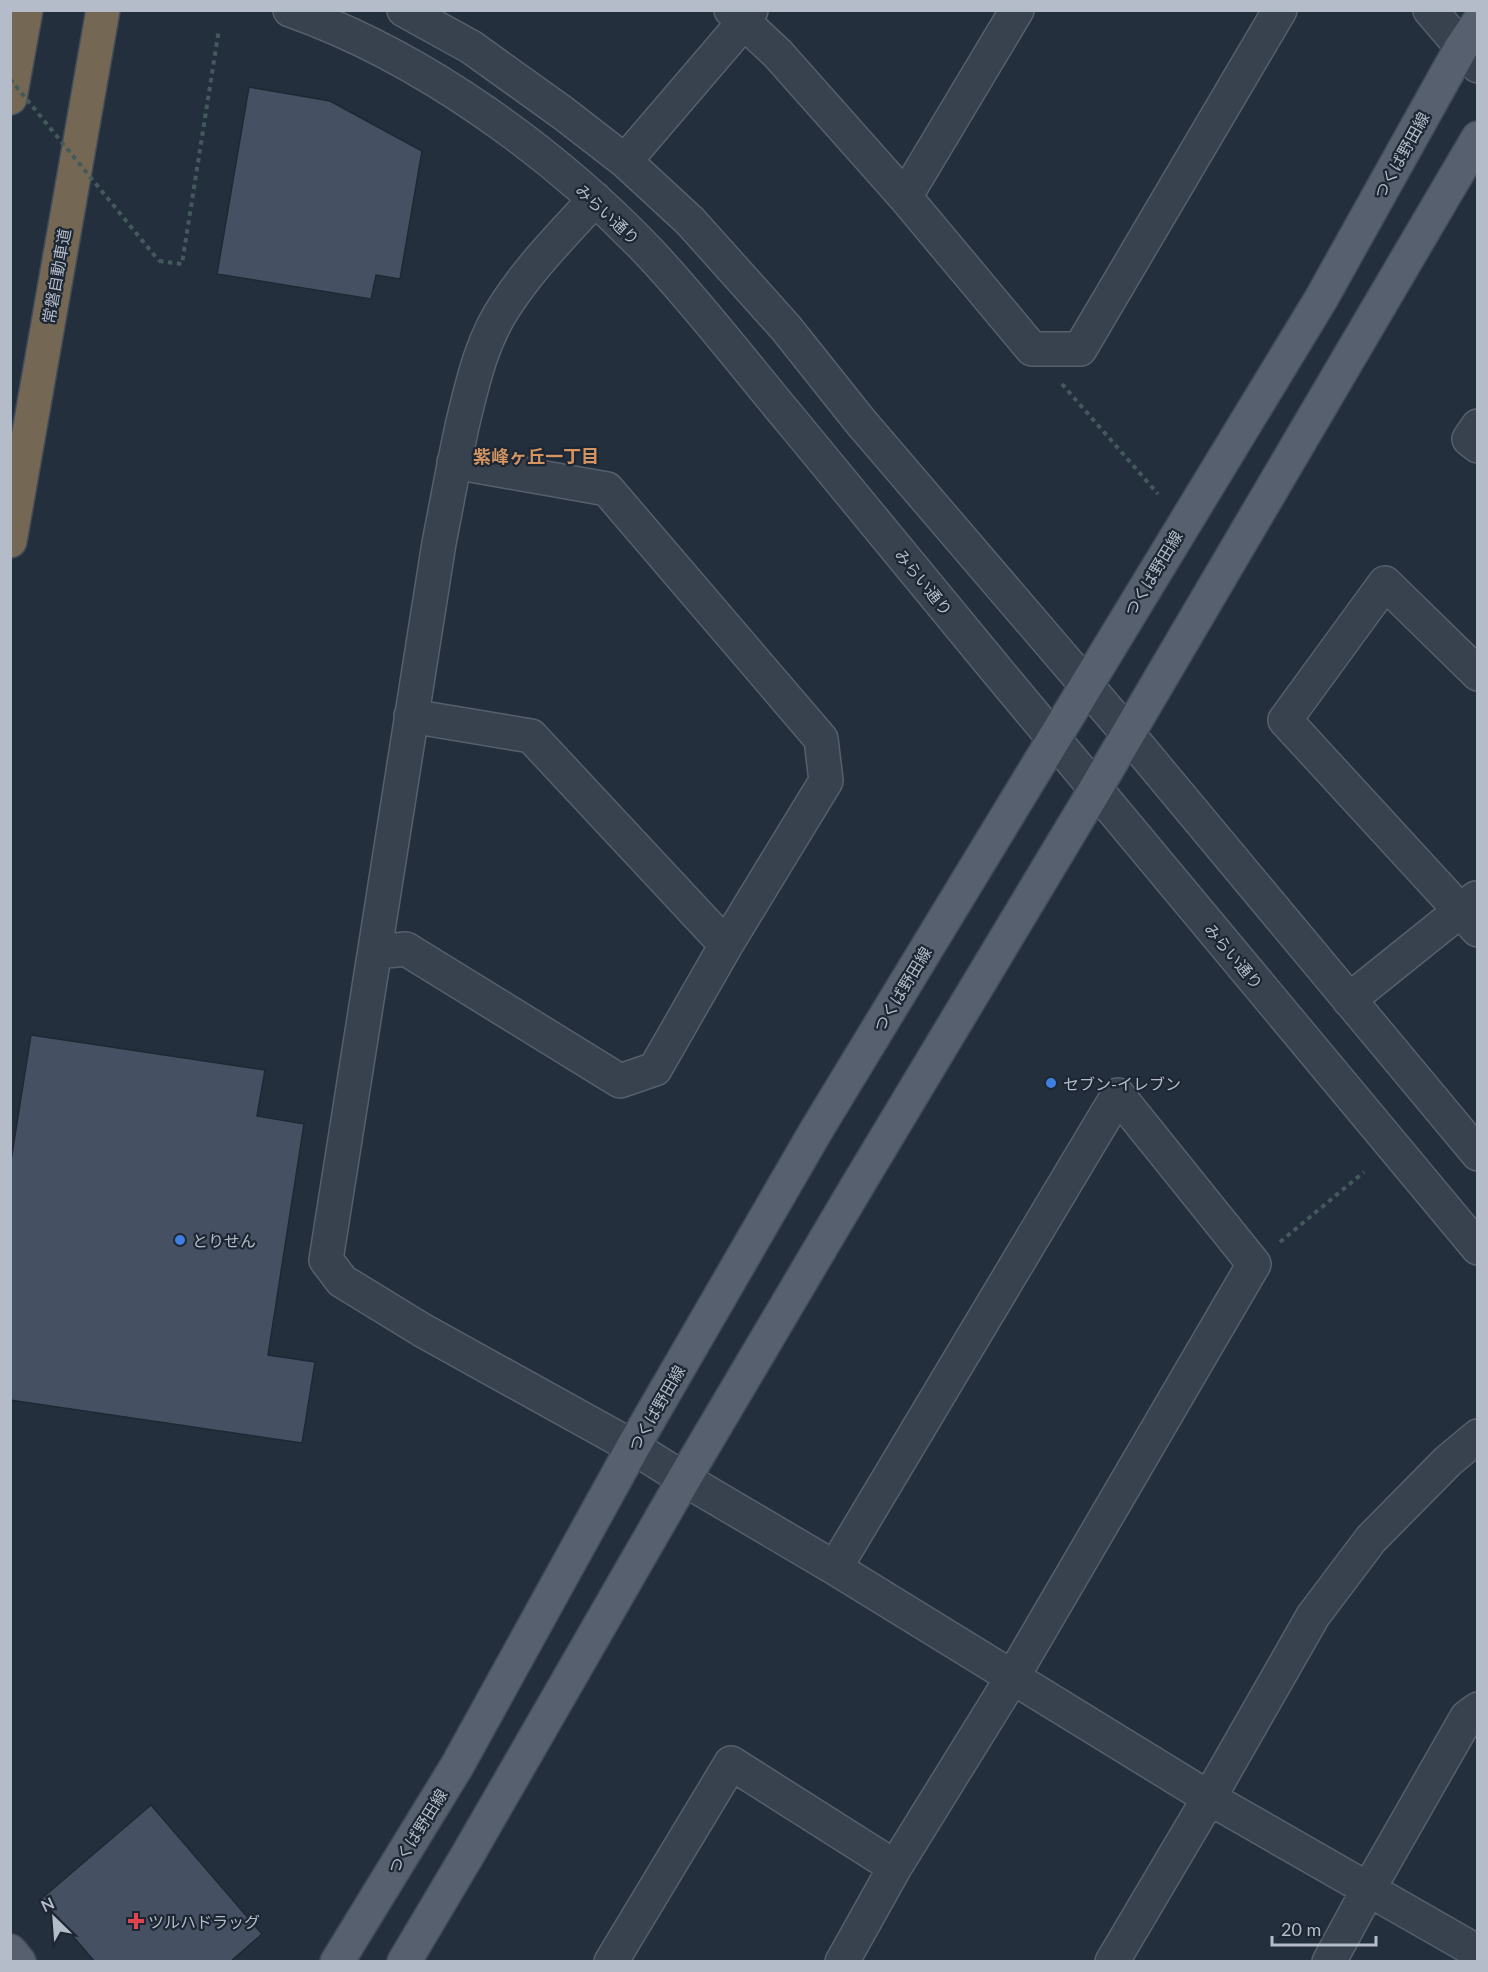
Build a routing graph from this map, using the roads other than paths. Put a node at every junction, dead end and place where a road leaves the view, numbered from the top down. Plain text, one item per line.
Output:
1 (26, 10) edge
2 (103, 10) edge
3 (290, 10) edge
4 (404, 10) edge
5 (1017, 10) edge
6 (1280, 10) edge
7 (1430, 10) edge
8 (742, 14) edge
9 (1472, 46) edge
10 (10, 98) edge
11 (1478, 138) edge
12 (625, 161) junction
13 (905, 197) junction
14 (595, 199) junction
15 (1478, 426) edge
16 (1478, 446) edge
17 (454, 462) junction
18 (10, 541) edge
19 (1478, 674) edge
20 (1086, 685) junction
21 (411, 716) junction
22 (1128, 734) junction
23 (1053, 739) junction
24 (1095, 790) junction
25 (1472, 912) edge
26 (726, 945) junction
27 (376, 952) junction
28 (1349, 1000) junction
29 (1478, 1154) edge
30 (1478, 1248) edge
31 (1478, 1436) edge
32 (633, 1447) junction
33 (684, 1479) junction
34 (835, 1568) junction
35 (1012, 1678) junction
36 (1478, 1709) edge
37 (1209, 1798) junction
38 (895, 1867) junction
39 (1368, 1890) junction
40 (10, 1951) edge
41 (1478, 1952) edge
42 (19, 1962) edge
43 (337, 1962) edge
44 (404, 1962) edge
45 (611, 1962) edge
46 (842, 1962) edge
47 (1112, 1962) edge
48 (1329, 1962) edge

1 - 10 highway
2 - 18 highway, 常磐自動車道
3 - 14 street, みらい通り
4 - 12 street
5 - 13 street
6 - 13 street
7 - 9 street
8 - 12 street
8 - 13 street
9 - 20 main road, つくば野田線
11 - 22 main road
12 - 20 street
14 - 17 street
14 - 23 street, みらい通り
15 - 16 street
17 - 21 street
17 - 26 street
19 - 25 street
20 - 22 street
20 - 23 main road, つくば野田線
21 - 26 street
21 - 27 street
22 - 24 main road
22 - 28 street
23 - 24 street, みらい通り
23 - 32 main road, つくば野田線
24 - 30 street, みらい通り
24 - 33 main road
25 - 28 street
26 - 27 street
27 - 32 street
28 - 29 street
31 - 37 street
32 - 33 street
32 - 43 main road, つくば野田線
33 - 34 street
33 - 44 main road
34 - 35 street
34 - 35 street
35 - 37 street
35 - 38 street
36 - 39 street
37 - 39 street
37 - 47 street
38 - 45 street
38 - 46 street
39 - 41 street
39 - 48 street
40 - 42 main road

